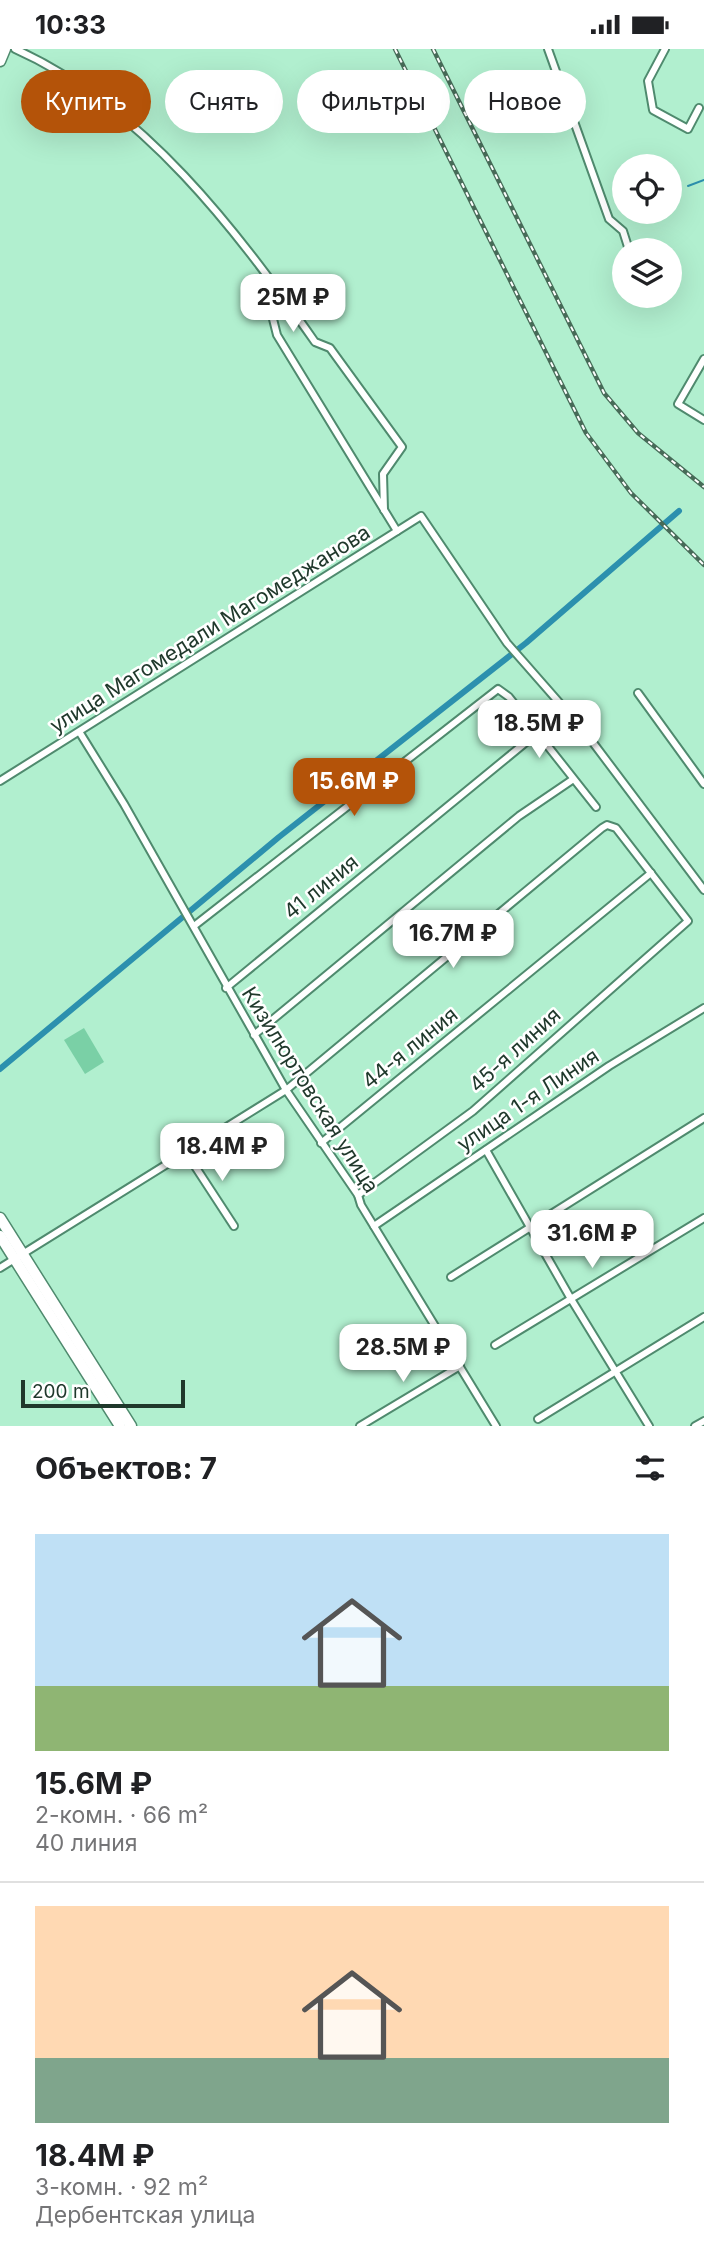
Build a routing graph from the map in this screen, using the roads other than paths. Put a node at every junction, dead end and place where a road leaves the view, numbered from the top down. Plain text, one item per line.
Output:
1 (5, 49) edge
2 (15, 49) edge
3 (548, 49) edge
4 (665, 49) edge
5 (0, 61) edge
6 (699, 108) dead end
7 (625, 238) edge
8 (277, 288) junction
9 (704, 359) edge
10 (704, 420) edge
11 (384, 510) junction
12 (397, 531) junction
13 (638, 693) dead end
14 (80, 733) junction
15 (536, 734) junction
16 (572, 780) junction
17 (0, 781) edge
18 (704, 784) edge
19 (596, 807) dead end
20 (651, 873) junction
21 (704, 890) edge
22 (192, 923) junction
23 (226, 988) junction
24 (704, 1009) edge
25 (254, 1035) junction
26 (286, 1090) junction
27 (704, 1118) edge
28 (321, 1143) junction
29 (486, 1150) junction
30 (187, 1154) junction
31 (358, 1195) junction
32 (0, 1218) edge
33 (704, 1218) edge
34 (234, 1226) dead end
35 (374, 1226) junction
36 (529, 1226) junction
37 (0, 1235) edge
38 (18, 1257) junction
39 (0, 1268) edge
40 (451, 1277) dead end
41 (570, 1299) junction
42 (704, 1317) edge
43 (495, 1345) dead end
44 (460, 1366) junction
45 (615, 1371) junction
46 (538, 1419) dead end
47 (704, 1420) edge
48 (120, 1426) edge
49 (131, 1426) edge
50 (360, 1426) edge
51 (496, 1426) edge
52 (649, 1426) edge
53 (695, 1426) edge

1 - 5 main road
2 - 8 street
3 - 7 street
4 - 6 street
8 - 11 street, улица Магомедали Магомеджановa
8 - 11 street
9 - 10 street
11 - 12 street, улица Магомедали Магомеджановa
12 - 14 street, улица Магомедали Магомеджановa
12 - 21 street
13 - 18 street
14 - 17 street, улица Магомедали Магомеджановa
14 - 22 street, Кизилюртовская улица
15 - 16 street
15 - 22 street
15 - 23 street, 41 линия
16 - 19 street
16 - 25 street
20 - 26 street
20 - 28 street, 44-я линия
20 - 31 street, 45-я линия
22 - 23 street, Кизилюртовская улица
23 - 25 street, Кизилюртовская улица
24 - 29 street, улица 1-я Линия
25 - 26 street, Кизилюртовская улица
26 - 28 street, Кизилюртовская улица
26 - 30 street
27 - 36 street
28 - 31 street, Кизилюртовская улица
29 - 35 street, улица 1-я Линия
29 - 36 street
30 - 34 street
30 - 38 street
31 - 35 street, Кизилюртовская улица
32 - 38 main road
33 - 41 street
35 - 44 street, Кизилюртовская улица
36 - 40 street
36 - 41 street
37 - 38 main road
38 - 39 street
38 - 48 main road
38 - 49 main road
41 - 43 street
41 - 45 street
42 - 45 street
44 - 50 street
44 - 51 street, Кизилюртовская улица
45 - 46 street
45 - 52 street
47 - 53 street

